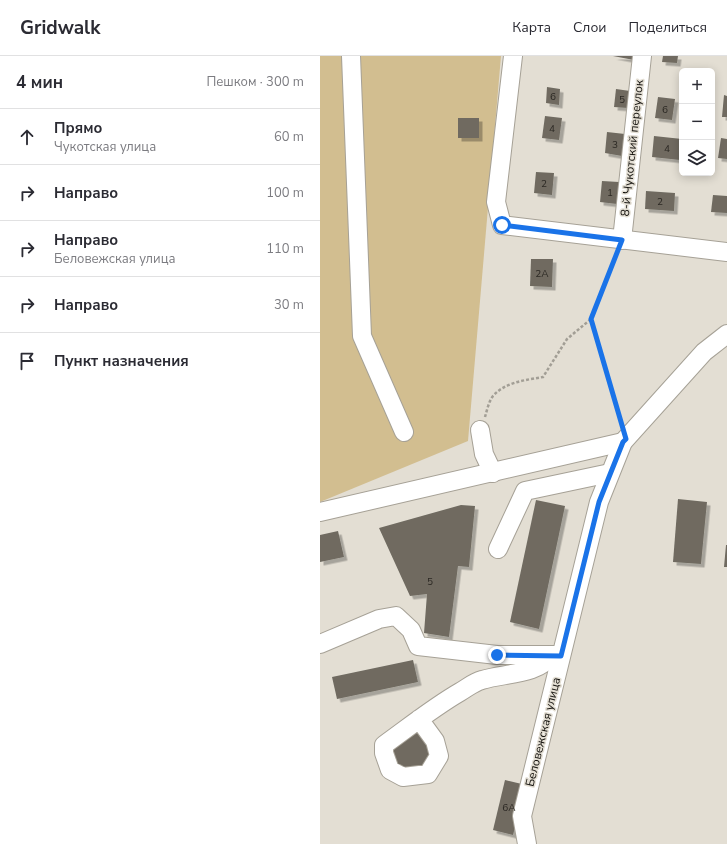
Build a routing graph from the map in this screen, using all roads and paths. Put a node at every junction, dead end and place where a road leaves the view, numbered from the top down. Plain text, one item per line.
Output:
1 (351, 56) edge
2 (513, 56) edge
3 (642, 56) edge
4 (622, 240) junction
5 (727, 252) edge
6 (591, 319) junction
7 (727, 334) edge
8 (480, 430) joint
9 (404, 432) dead end
10 (624, 440) junction
11 (493, 473) junction
12 (610, 473) junction
13 (320, 512) edge
14 (498, 549) dead end
15 (320, 644) edge
16 (557, 656) junction
17 (419, 719) dead end
18 (527, 844) edge

1 - 9 street
2 - 4 street
3 - 4 street, 8-й Чукотский переулок
4 - 5 street
4 - 6 path
6 - 8 path
6 - 10 path
7 - 10 street, Беловежская улица
8 - 11 street
10 - 11 street
10 - 12 street, Беловежская улица
11 - 13 street
12 - 14 street
12 - 16 street, Беловежская улица
15 - 16 street
16 - 17 street
16 - 18 street, Беловежская улица

